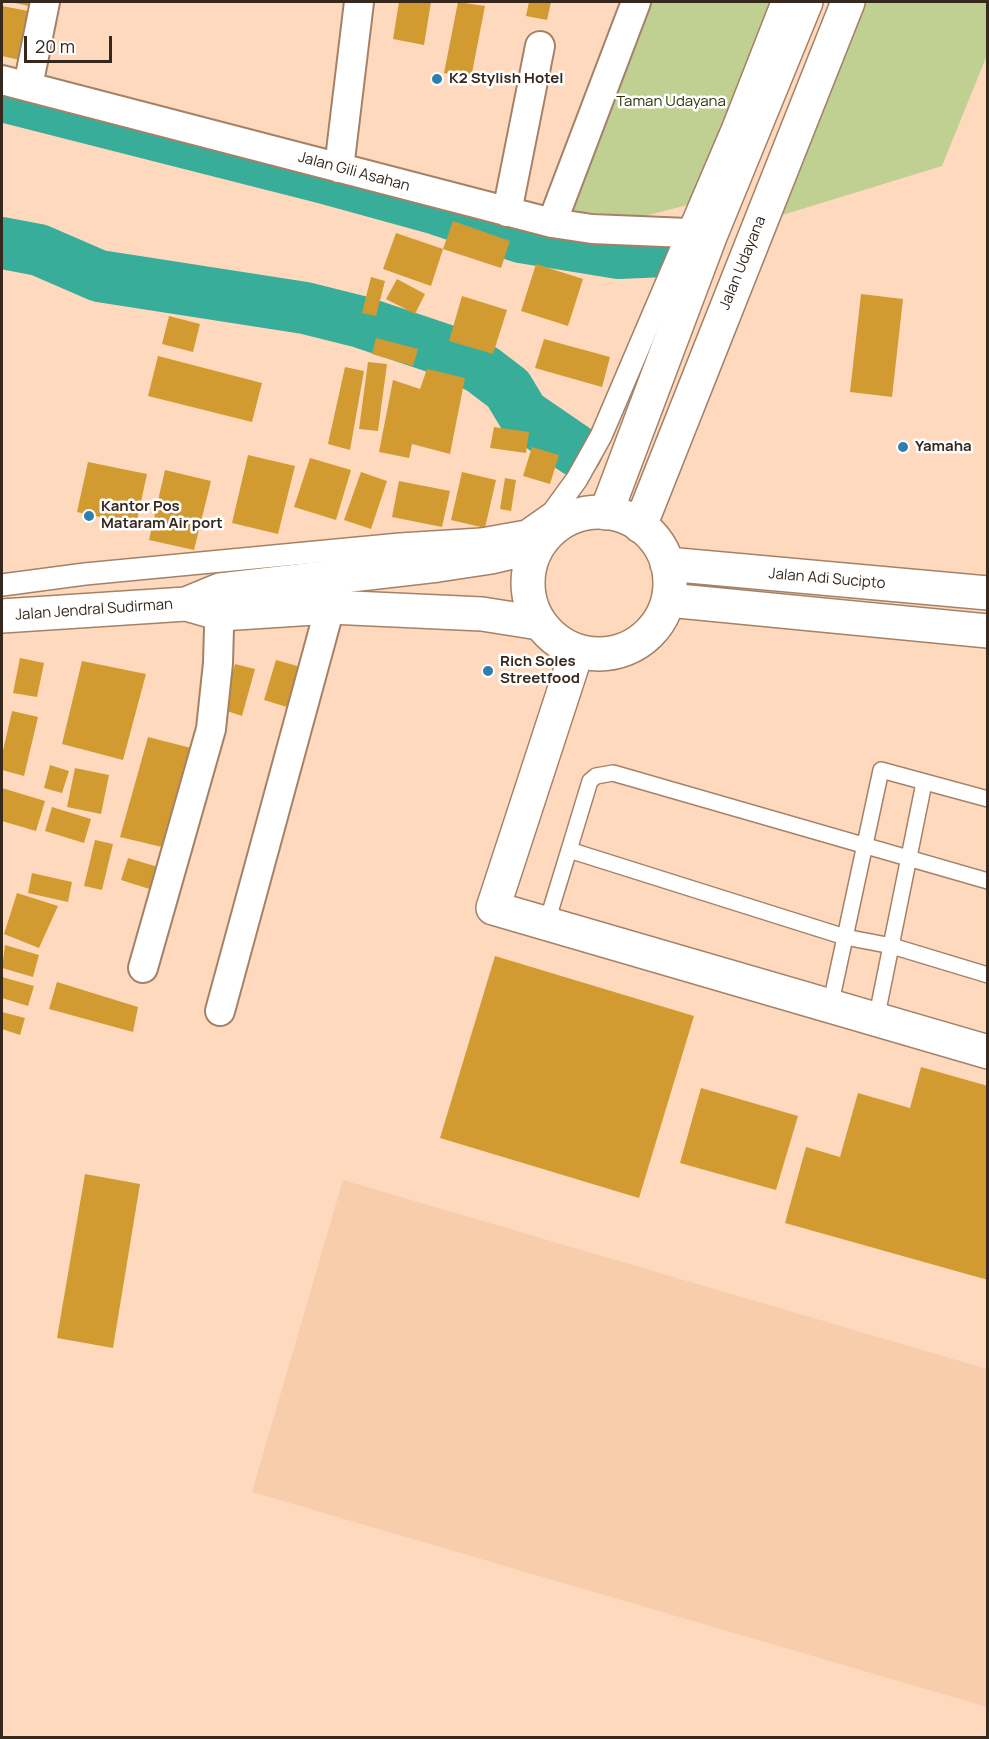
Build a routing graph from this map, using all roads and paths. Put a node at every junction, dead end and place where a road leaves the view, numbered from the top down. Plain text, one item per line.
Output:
1 (45, 2) edge
2 (359, 2) edge
3 (636, 2) edge
4 (782, 2) edge
5 (806, 2) edge
6 (848, 2) edge
7 (540, 46) dead end
8 (15, 83) edge
9 (339, 168) junction
10 (507, 212) junction
11 (552, 223) junction
12 (699, 233) junction
13 (606, 513) junction
14 (640, 526) junction
15 (538, 546) junction
16 (667, 564) junction
17 (2, 585) edge
18 (987, 593) edge
19 (668, 600) junction
20 (221, 602) junction
21 (330, 607) junction
22 (2, 616) edge
23 (539, 623) junction
24 (987, 631) edge
25 (577, 651) junction
26 (924, 783) junction
27 (987, 799) edge
28 (865, 845) junction
29 (569, 850) junction
30 (909, 857) junction
31 (987, 881) edge
32 (546, 925) junction
33 (845, 937) junction
34 (892, 946) junction
35 (143, 968) dead end
36 (987, 975) edge
37 (830, 1007) junction
38 (220, 1011) dead end
39 (876, 1020) junction
40 (987, 1052) edge

1 - 8 street
2 - 9 street
3 - 11 street
4 - 12 street
5 - 12 main road
6 - 14 main road, Jalan Udayana
7 - 10 street
8 - 9 street, Jalan Gili Asahan
9 - 10 street, Jalan Gili Asahan
10 - 11 street, Jalan Gili Asahan
11 - 12 street, Jalan Gili Asahan
12 - 13 main road
12 - 17 street
13 - 14 main road
13 - 15 main road
14 - 16 main road
15 - 20 main road
15 - 23 main road
16 - 18 main road, Jalan Adi Sucipto
16 - 19 main road
19 - 24 main road
19 - 25 main road
20 - 21 main road
20 - 22 main road, Jalan Jendral Sudirman
20 - 35 street
21 - 23 main road
21 - 38 street
23 - 25 main road
25 - 32 main road
26 - 27 lane
26 - 28 lane
26 - 30 lane
28 - 29 lane
28 - 30 lane
28 - 33 lane
29 - 32 lane
29 - 33 lane
30 - 31 lane
30 - 34 lane
32 - 37 main road
33 - 34 lane
33 - 37 lane
34 - 36 lane
34 - 39 lane
37 - 39 main road
39 - 40 main road

